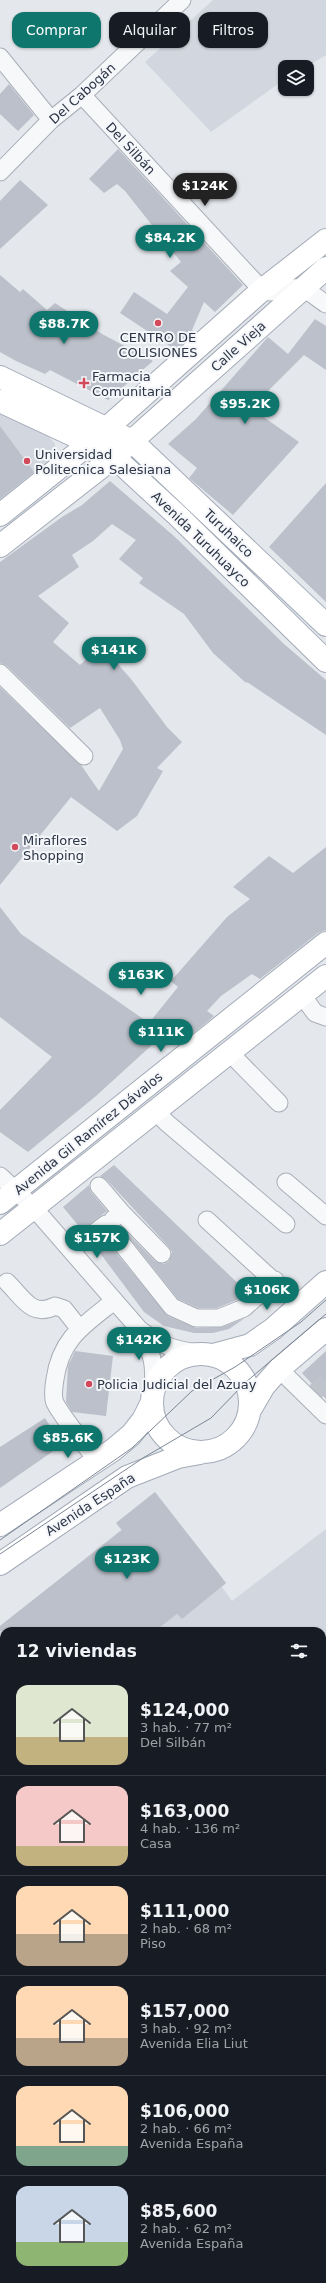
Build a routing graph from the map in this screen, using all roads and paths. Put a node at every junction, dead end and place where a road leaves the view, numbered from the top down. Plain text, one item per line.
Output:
1 (180, 0) edge
2 (0, 57) edge
3 (82, 95) junction
4 (51, 120) junction
5 (0, 172) edge
6 (326, 240) edge
7 (326, 268) edge
8 (303, 288) junction
9 (262, 290) junction
10 (326, 304) edge
11 (0, 377) edge
12 (0, 401) edge
13 (106, 428) junction
14 (132, 441) junction
15 (90, 443) junction
16 (114, 457) junction
17 (0, 515) edge
18 (0, 546) edge
19 (326, 625) edge
20 (326, 661) edge
21 (0, 673) edge
22 (84, 756) dead end
23 (326, 943) edge
24 (326, 976) edge
25 (302, 995) junction
26 (326, 1017) edge
27 (229, 1052) junction
28 (279, 1103) dead end
29 (155, 1110) junction
30 (0, 1176) edge
31 (286, 1182) dead end
32 (99, 1186) dead end
33 (8, 1197) edge
34 (34, 1208) junction
35 (122, 1213) junction
36 (326, 1216) edge
37 (207, 1220) dead end
38 (106, 1224) junction
39 (286, 1224) dead end
40 (0, 1234) edge
41 (71, 1250) junction
42 (162, 1254) dead end
43 (274, 1280) junction
44 (8, 1282) dead end
45 (326, 1282) edge
46 (114, 1301) junction
47 (300, 1305) junction
48 (79, 1328) junction
49 (326, 1329) edge
50 (140, 1330) junction
51 (206, 1354) junction
52 (279, 1369) junction
53 (152, 1397) junction
54 (250, 1410) junction
55 (325, 1412) edge
56 (210, 1452) junction
57 (97, 1460) junction
58 (0, 1525) edge
59 (0, 1564) edge

1 - 3 street, Del Cabogán
2 - 4 street
3 - 4 street, Del Cabogán
3 - 9 street, Del Silbán
4 - 5 street, Del Cabogán
6 - 9 main road, Calle Vieja
7 - 8 main road, Calle Vieja
8 - 9 street
8 - 10 street
8 - 14 main road, Calle Vieja
9 - 13 main road, Calle Vieja
11 - 13 main road
12 - 15 main road, Avenida Turuhuayco
13 - 14 main road
13 - 15 main road, Calle Vieja
14 - 16 main road, Calle Vieja
14 - 19 main road, Turuhaico
15 - 16 main road, Avenida Turuhuayco
15 - 17 main road, Calle Vieja
16 - 18 main road, Calle Vieja
16 - 20 main road, Avenida Turuhuayco
21 - 22 street
23 - 33 main road, Avenida Gil Ramírez Dávalos
24 - 25 main road, Avenida Gil Ramírez Dávalos
25 - 26 street
25 - 27 main road, Avenida Gil Ramírez Dávalos
27 - 28 street
27 - 29 main road, Avenida Gil Ramírez Dávalos
29 - 34 main road, Avenida Gil Ramírez Dávalos
29 - 39 street
30 - 33 street
31 - 36 street
32 - 35 street
33 - 34 street
34 - 40 main road, Avenida Gil Ramírez Dávalos
34 - 41 street
35 - 38 street
35 - 42 street
37 - 43 street
38 - 41 street
38 - 43 street
41 - 46 street
43 - 47 street
44 - 48 street
45 - 47 main road
46 - 48 street
46 - 50 street
47 - 51 main road
48 - 57 street
49 - 52 main road
50 - 51 street
50 - 53 street
51 - 53 main road
51 - 54 main road
52 - 54 main road
52 - 55 street
53 - 56 main road
53 - 57 main road
54 - 56 main road
56 - 59 main road, Avenida España
57 - 58 main road

